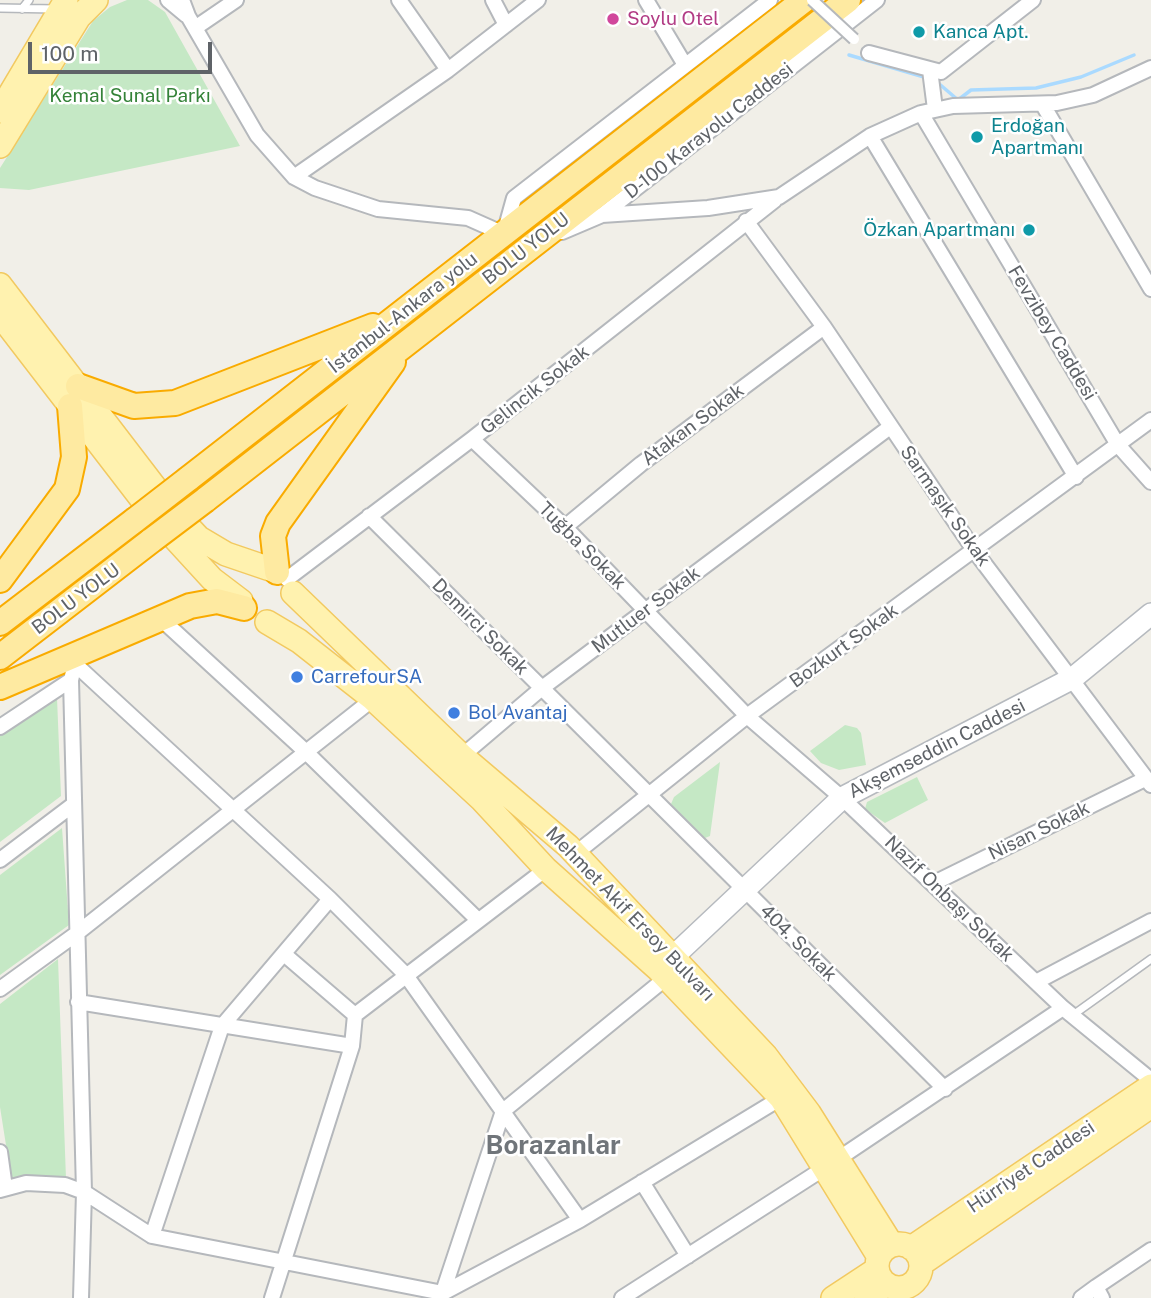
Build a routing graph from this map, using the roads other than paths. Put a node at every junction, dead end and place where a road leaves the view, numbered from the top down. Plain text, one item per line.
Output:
1 (30, 0) edge
2 (96, 0) edge
3 (168, 0) edge
4 (182, 0) edge
5 (236, 0) edge
6 (399, 0) edge
7 (493, 0) edge
8 (538, 0) edge
9 (646, 0) edge
10 (770, 0) edge
11 (804, 0) edge
12 (813, 0) edge
13 (848, 0) edge
14 (877, 0) edge
15 (1033, 0) edge
16 (65, 5) edge
17 (0, 8) edge
18 (23, 9) junction
19 (191, 22) junction
20 (506, 25) junction
21 (854, 38) dead end
22 (869, 53) dead end
23 (685, 65) junction
24 (448, 70) junction
25 (935, 71) junction
26 (1150, 72) edge
27 (1042, 105) junction
28 (935, 109) junction
29 (0, 111) edge
30 (920, 113) junction
31 (870, 136) junction
32 (0, 146) edge
33 (293, 177) junction
34 (779, 197) junction
35 (603, 215) junction
36 (746, 221) junction
37 (504, 234) junction
38 (532, 245) junction
39 (0, 285) edge
40 (1151, 289) edge
41 (0, 315) edge
42 (400, 316) junction
43 (824, 327) junction
44 (410, 339) junction
45 (74, 396) junction
46 (1151, 420) edge
47 (890, 427) junction
48 (472, 439) junction
49 (1118, 445) junction
50 (1076, 477) junction
51 (1151, 482) edge
52 (205, 500) joint
53 (369, 516) junction
54 (148, 526) junction
55 (565, 527) junction
56 (974, 550) junction
57 (283, 578) junction
58 (0, 580) edge
59 (243, 605) junction
60 (645, 611) junction
61 (1151, 614) edge
62 (316, 616) junction
63 (160, 618) junction
64 (267, 622) junction
65 (0, 624) edge
66 (299, 641) junction
67 (0, 657) edge
68 (73, 660) junction
69 (1073, 678) junction
70 (71, 680) junction
71 (4, 686) edge
72 (542, 688) junction
73 (373, 699) junction
74 (747, 716) junction
75 (0, 727) edge
76 (305, 751) junction
77 (462, 756) junction
78 (1148, 782) edge
79 (652, 795) junction
80 (842, 797) junction
81 (74, 804) junction
82 (232, 810) junction
83 (575, 853) junction
84 (0, 860) edge
85 (546, 869) junction
86 (934, 883) junction
87 (744, 890) junction
88 (330, 899) junction
89 (478, 920) junction
90 (1151, 921) edge
91 (76, 934) junction
92 (284, 954) junction
93 (1151, 959) edge
94 (670, 967) junction
95 (405, 974) junction
96 (1036, 982) junction
97 (0, 989) edge
98 (78, 1002) junction
99 (1068, 1012) junction
100 (355, 1015) junction
101 (222, 1026) junction
102 (352, 1046) junction
103 (1151, 1080) edge
104 (1151, 1086) edge
105 (945, 1089) junction
106 (781, 1098) junction
107 (1151, 1106) edge
108 (503, 1111) junction
109 (0, 1153) edge
110 (831, 1164) junction
111 (642, 1182) junction
112 (3, 1189) edge
113 (84, 1192) junction
114 (580, 1220) junction
115 (152, 1236) junction
116 (1150, 1254) edge
117 (688, 1256) junction
118 (284, 1261) junction
119 (900, 1273) edge
120 (1099, 1293) edge
121 (442, 1295) edge
122 (81, 1298) edge
123 (272, 1298) edge
124 (622, 1298) edge
125 (833, 1298) edge
126 (866, 1298) edge
127 (1081, 1298) edge

1 - 18 lane
2 - 32 main road
3 - 19 street
4 - 19 street
5 - 19 street
6 - 24 street
7 - 20 street
8 - 20 street
9 - 23 street
10 - 23 street
11 - 37 highway, İstanbul-Ankara yolu
12 - 21 street, bridge
13 - 38 highway, BOLU YOLU
14 - 35 street, D-100 Karayolu Caddesi
15 - 25 street
16 - 18 lane
16 - 29 main road
17 - 18 lane
19 - 33 street
20 - 24 street
22 - 25 street
23 - 37 street
24 - 33 street
25 - 28 street
26 - 27 street
27 - 28 street
27 - 40 street
28 - 30 street
30 - 31 street
30 - 49 street, Fevzibey Caddesi
31 - 34 street
31 - 50 street
33 - 37 street
34 - 35 street
34 - 36 street, Gelincik Sokak
35 - 38 street, D-100 Karayolu Caddesi
36 - 43 street, Sarmaşık Sokak
36 - 48 street, Gelincik Sokak
37 - 42 highway, İstanbul-Ankara yolu
38 - 44 highway, BOLU YOLU
39 - 45 main road
41 - 45 main road
42 - 45 highway
42 - 54 highway, İstanbul-Ankara yolu, bridge
43 - 47 street, Sarmaşık Sokak
43 - 55 street, Atakan Sokak
44 - 52 highway, BOLU YOLU
44 - 57 highway
45 - 54 main road
45 - 57 main road
45 - 58 highway
46 - 49 street, Bozkurt Sokak
47 - 56 street, Sarmaşık Sokak
47 - 60 street, Mutluer Sokak
48 - 53 street, Gelincik Sokak
48 - 55 street, Tuğba Sokak
49 - 50 street, Bozkurt Sokak
49 - 51 street, Fevzibey Caddesi
50 - 56 street, Bozkurt Sokak
52 - 54 highway, İstanbul-Ankara yolu, bridge
53 - 57 street, Gelincik Sokak
53 - 72 street, Demirci Sokak
54 - 59 main road
54 - 65 highway, İstanbul-Ankara yolu
54 - 67 highway, BOLU YOLU
55 - 60 street, Tuğba Sokak
56 - 69 street, Sarmaşık Sokak
56 - 74 street, Bozkurt Sokak
57 - 59 main road
57 - 62 main road, Mehmet Akif Ersoy Bulvarı
57 - 64 main road
59 - 63 highway
59 - 64 main road
60 - 72 street, Mutluer Sokak
60 - 74 street, Tuğba Sokak
61 - 69 main road, Akşemseddin Caddesi
62 - 66 main road
62 - 77 main road, Mehmet Akif Ersoy Bulvarı
63 - 68 highway
63 - 76 street
64 - 66 main road, Mehmet Akif Ersoy Bulvarı
66 - 73 main road, Mehmet Akif Ersoy Bulvarı
68 - 70 street
68 - 71 highway
68 - 82 street
69 - 78 street, Sarmaşık Sokak
69 - 80 main road, Akşemseddin Caddesi
70 - 75 street
70 - 81 street
72 - 77 street, Mutluer Sokak
72 - 79 street, Demirci Sokak
73 - 76 street
73 - 85 main road, Mehmet Akif Ersoy Bulvarı
74 - 79 street, Bozkurt Sokak
74 - 80 street, Nazif Onbaşı Sokak
76 - 82 street
76 - 89 street
77 - 83 main road, Mehmet Akif Ersoy Bulvarı
78 - 86 street, Nisan Sokak
79 - 83 street, Bozkurt Sokak
79 - 87 street, 404. Sokak
80 - 86 street, Nazif Onbaşı Sokak
80 - 87 main road, Akşemseddin Caddesi
81 - 84 street
81 - 91 street
82 - 88 street
82 - 91 street
83 - 94 main road, Mehmet Akif Ersoy Bulvarı
85 - 89 street
85 - 94 main road, Mehmet Akif Ersoy Bulvarı
86 - 96 street, Nazif Onbaşı Sokak
87 - 94 main road, Akşemseddin Caddesi
87 - 105 street, 404. Sokak
88 - 92 street
88 - 95 street
89 - 95 street
90 - 96 street
91 - 97 street
91 - 98 street
92 - 100 street
92 - 101 street
93 - 99 lane
94 - 106 main road, Mehmet Akif Ersoy Bulvarı
94 - 108 street
94 - 110 main road, Mehmet Akif Ersoy Bulvarı
95 - 100 street
95 - 108 street
96 - 99 street, Nazif Onbaşı Sokak
98 - 101 street
98 - 113 street
99 - 103 street, Nazif Onbaşı Sokak
99 - 105 street
100 - 102 street
101 - 102 street
101 - 115 street
102 - 118 street
104 - 119 main road, Hürriyet Caddesi
105 - 110 street
106 - 110 main road, Mehmet Akif Ersoy Bulvarı
106 - 111 street
107 - 119 main road, Hürriyet Caddesi
108 - 114 street
108 - 121 street
109 - 112 street
110 - 117 street
110 - 119 main road, Mehmet Akif Ersoy Bulvarı
111 - 114 street
111 - 117 street
112 - 113 street
113 - 115 street
113 - 122 street
114 - 121 street
115 - 118 street
116 - 120 street
117 - 124 street
118 - 121 street
118 - 123 street
119 - 125 main road, Hürriyet Caddesi
119 - 126 main road, Hürriyet Caddesi
120 - 127 street

